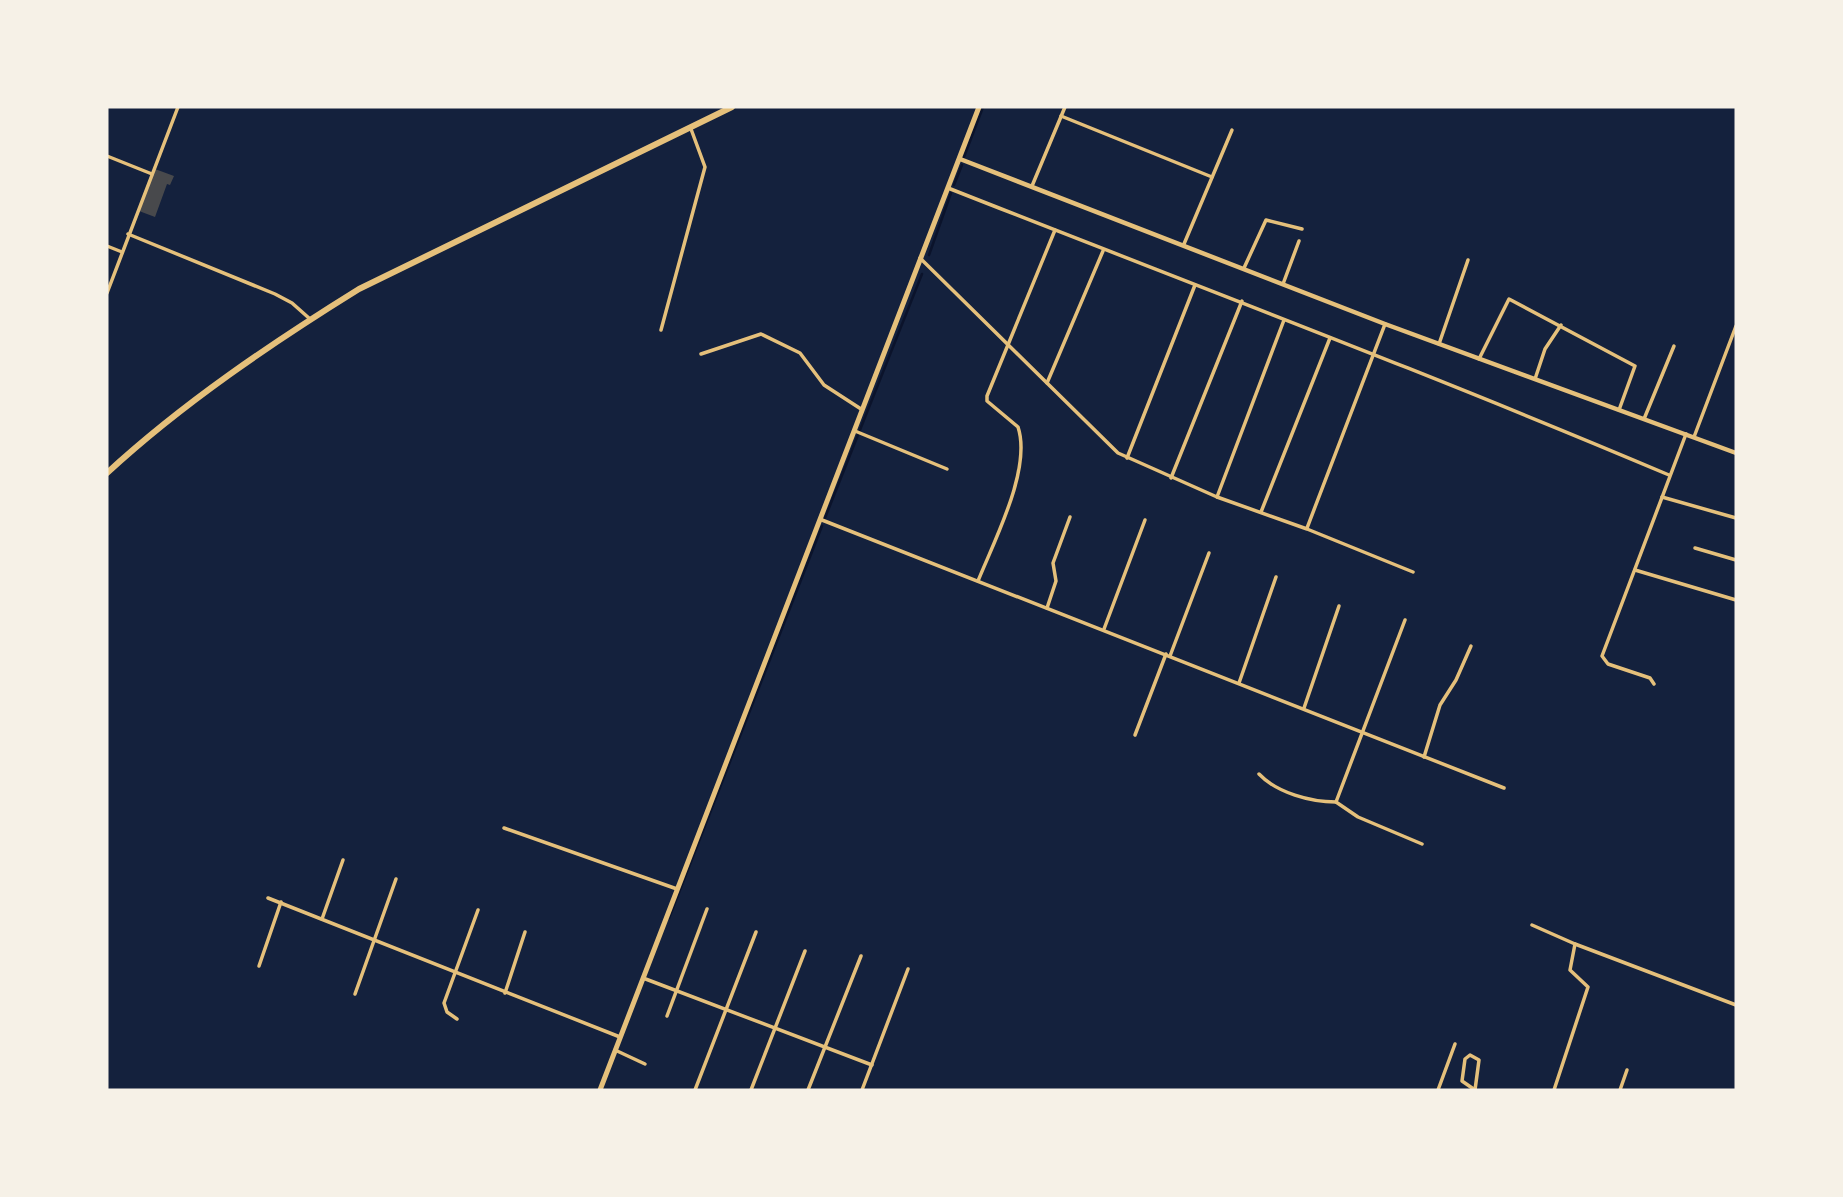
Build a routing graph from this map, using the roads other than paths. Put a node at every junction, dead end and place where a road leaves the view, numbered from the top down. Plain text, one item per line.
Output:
1 (178, 107) edge
2 (732, 107) edge
3 (979, 107) edge
4 (1065, 107) edge
5 (1061, 116) junction
6 (690, 127) junction
7 (1232, 130) dead end
8 (107, 156) edge
9 (960, 159) junction
10 (152, 174) junction
11 (1212, 177) junction
12 (1032, 186) junction
13 (948, 188) junction
14 (1301, 229) dead end
15 (1055, 230) junction
16 (128, 234) junction
17 (1299, 241) dead end
18 (1184, 244) junction
19 (107, 246) edge
20 (1103, 251) junction
21 (122, 252) junction
22 (920, 258) junction
23 (1468, 260) dead end
24 (1244, 268) junction
25 (1283, 284) junction
26 (1195, 285) junction
27 (107, 293) edge
28 (1242, 301) junction
29 (310, 319) junction
30 (1284, 320) junction
31 (1385, 324) junction
32 (1561, 326) junction
33 (1736, 326) edge
34 (661, 330) dead end
35 (1330, 338) junction
36 (1439, 344) junction
37 (1009, 346) junction
38 (1674, 346) dead end
39 (701, 354) dead end
40 (1373, 354) junction
41 (1479, 359) junction
42 (1535, 379) junction
43 (1047, 383) junction
44 (863, 410) junction
45 (1619, 410) junction
46 (1644, 419) junction
47 (855, 431) junction
48 (1686, 435) junction
49 (1694, 437) junction
50 (1736, 453) edge
51 (1127, 458) junction
52 (947, 469) dead end
53 (107, 473) edge
54 (1670, 475) junction
55 (1170, 478) junction
56 (1217, 497) junction
57 (1662, 497) junction
58 (1261, 512) junction
59 (1070, 517) dead end
60 (1736, 519) edge
61 (822, 520) junction
62 (1145, 520) dead end
63 (1307, 529) junction
64 (1695, 548) dead end
65 (1209, 553) dead end
66 (1736, 560) edge
67 (1635, 570) junction
68 (1413, 572) dead end
69 (1276, 577) dead end
70 (978, 581) junction
71 (1736, 600) edge
72 (1339, 606) dead end
73 (1047, 608) junction
74 (1405, 620) dead end
75 (1104, 630) junction
76 (1471, 646) dead end
77 (1168, 655) junction
78 (1239, 683) junction
79 (1654, 684) dead end
80 (1304, 708) junction
81 (1363, 731) junction
82 (1135, 735) dead end
83 (1424, 757) junction
84 (1259, 774) dead end
85 (1504, 788) dead end
86 (1336, 802) junction
87 (504, 828) dead end
88 (1422, 844) dead end
89 (343, 860) dead end
90 (396, 880) dead end
91 (678, 889) junction
92 (268, 898) dead end
93 (281, 902) junction
94 (708, 909) dead end
95 (478, 910) dead end
96 (322, 919) junction
97 (1532, 925) dead end
98 (525, 932) dead end
99 (756, 932) dead end
100 (374, 939) junction
101 (1576, 944) junction
102 (805, 951) dead end
103 (861, 956) dead end
104 (259, 966) dead end
105 (908, 969) dead end
106 (455, 974) junction
107 (643, 978) junction
108 (677, 989) junction
109 (505, 993) junction
110 (355, 994) dead end
111 (1736, 1005) edge
112 (726, 1007) junction
113 (667, 1016) dead end
114 (457, 1019) dead end
115 (776, 1026) junction
116 (620, 1037) junction
117 (1455, 1044) dead end
118 (825, 1045) junction
119 (615, 1050) junction
120 (645, 1063) dead end
121 (872, 1065) junction
122 (1627, 1069) dead end
123 (600, 1090) edge
124 (695, 1090) edge
125 (751, 1090) edge
126 (808, 1090) edge
127 (862, 1090) edge
128 (1438, 1090) edge
129 (1475, 1090) edge
130 (1554, 1090) edge
131 (1620, 1090) edge

1 - 10 street
2 - 6 main road
3 - 9 main road
4 - 5 street
5 - 11 street
5 - 12 street
6 - 29 main road
6 - 34 street
7 - 11 street
8 - 10 street
9 - 12 street
9 - 13 main road
10 - 16 street
11 - 18 street
12 - 18 street
13 - 15 street
13 - 22 main road
14 - 24 street
15 - 20 street
15 - 37 street
16 - 21 street
16 - 29 street
17 - 25 street
18 - 24 street
19 - 21 street
20 - 26 street
20 - 43 street
21 - 27 street
22 - 37 street
22 - 44 main road
23 - 36 street
24 - 25 street
25 - 31 street
26 - 28 street
26 - 51 street
28 - 30 street
28 - 55 street
29 - 53 main road
30 - 35 street
30 - 56 street
31 - 36 street
31 - 40 street
32 - 41 street
32 - 42 street
32 - 45 street
33 - 49 street
35 - 40 street
35 - 58 street
36 - 41 street
37 - 43 street
37 - 70 street
38 - 46 street
39 - 44 street
40 - 54 street
40 - 63 street
41 - 42 street
42 - 45 street
43 - 51 street
44 - 47 main road
45 - 46 street
46 - 48 street
47 - 52 street
47 - 61 main road
48 - 49 street
48 - 54 street
49 - 50 street
51 - 55 street
54 - 57 street
55 - 56 street
56 - 58 street
57 - 60 street
57 - 67 street
58 - 63 street
59 - 73 street
61 - 70 street
61 - 91 main road
62 - 75 street
63 - 68 street
64 - 66 street
65 - 77 street
67 - 71 street
67 - 79 street
69 - 78 street
70 - 73 street
72 - 80 street
73 - 75 street
74 - 81 street
75 - 77 street
76 - 83 street
77 - 78 street
77 - 82 street
78 - 80 street
80 - 81 street
81 - 83 street
81 - 86 street
83 - 85 street
84 - 86 street
86 - 88 street
87 - 91 street
89 - 96 street
90 - 100 street
91 - 107 main road
92 - 93 street
93 - 96 street
93 - 104 street
94 - 108 street
95 - 106 street
96 - 100 street
97 - 101 street
98 - 109 street
99 - 112 street
100 - 106 street
100 - 110 street
101 - 111 street
101 - 130 street
102 - 115 street
103 - 118 street
105 - 121 street
106 - 109 street
106 - 114 street
107 - 108 street
107 - 116 main road
108 - 112 street
108 - 113 street
109 - 116 street
112 - 115 street
112 - 124 street
115 - 118 street
115 - 125 street
116 - 119 main road
117 - 128 street
118 - 121 street
118 - 126 street
119 - 120 street
119 - 123 main road
121 - 127 street
122 - 131 street
129 - 129 street

